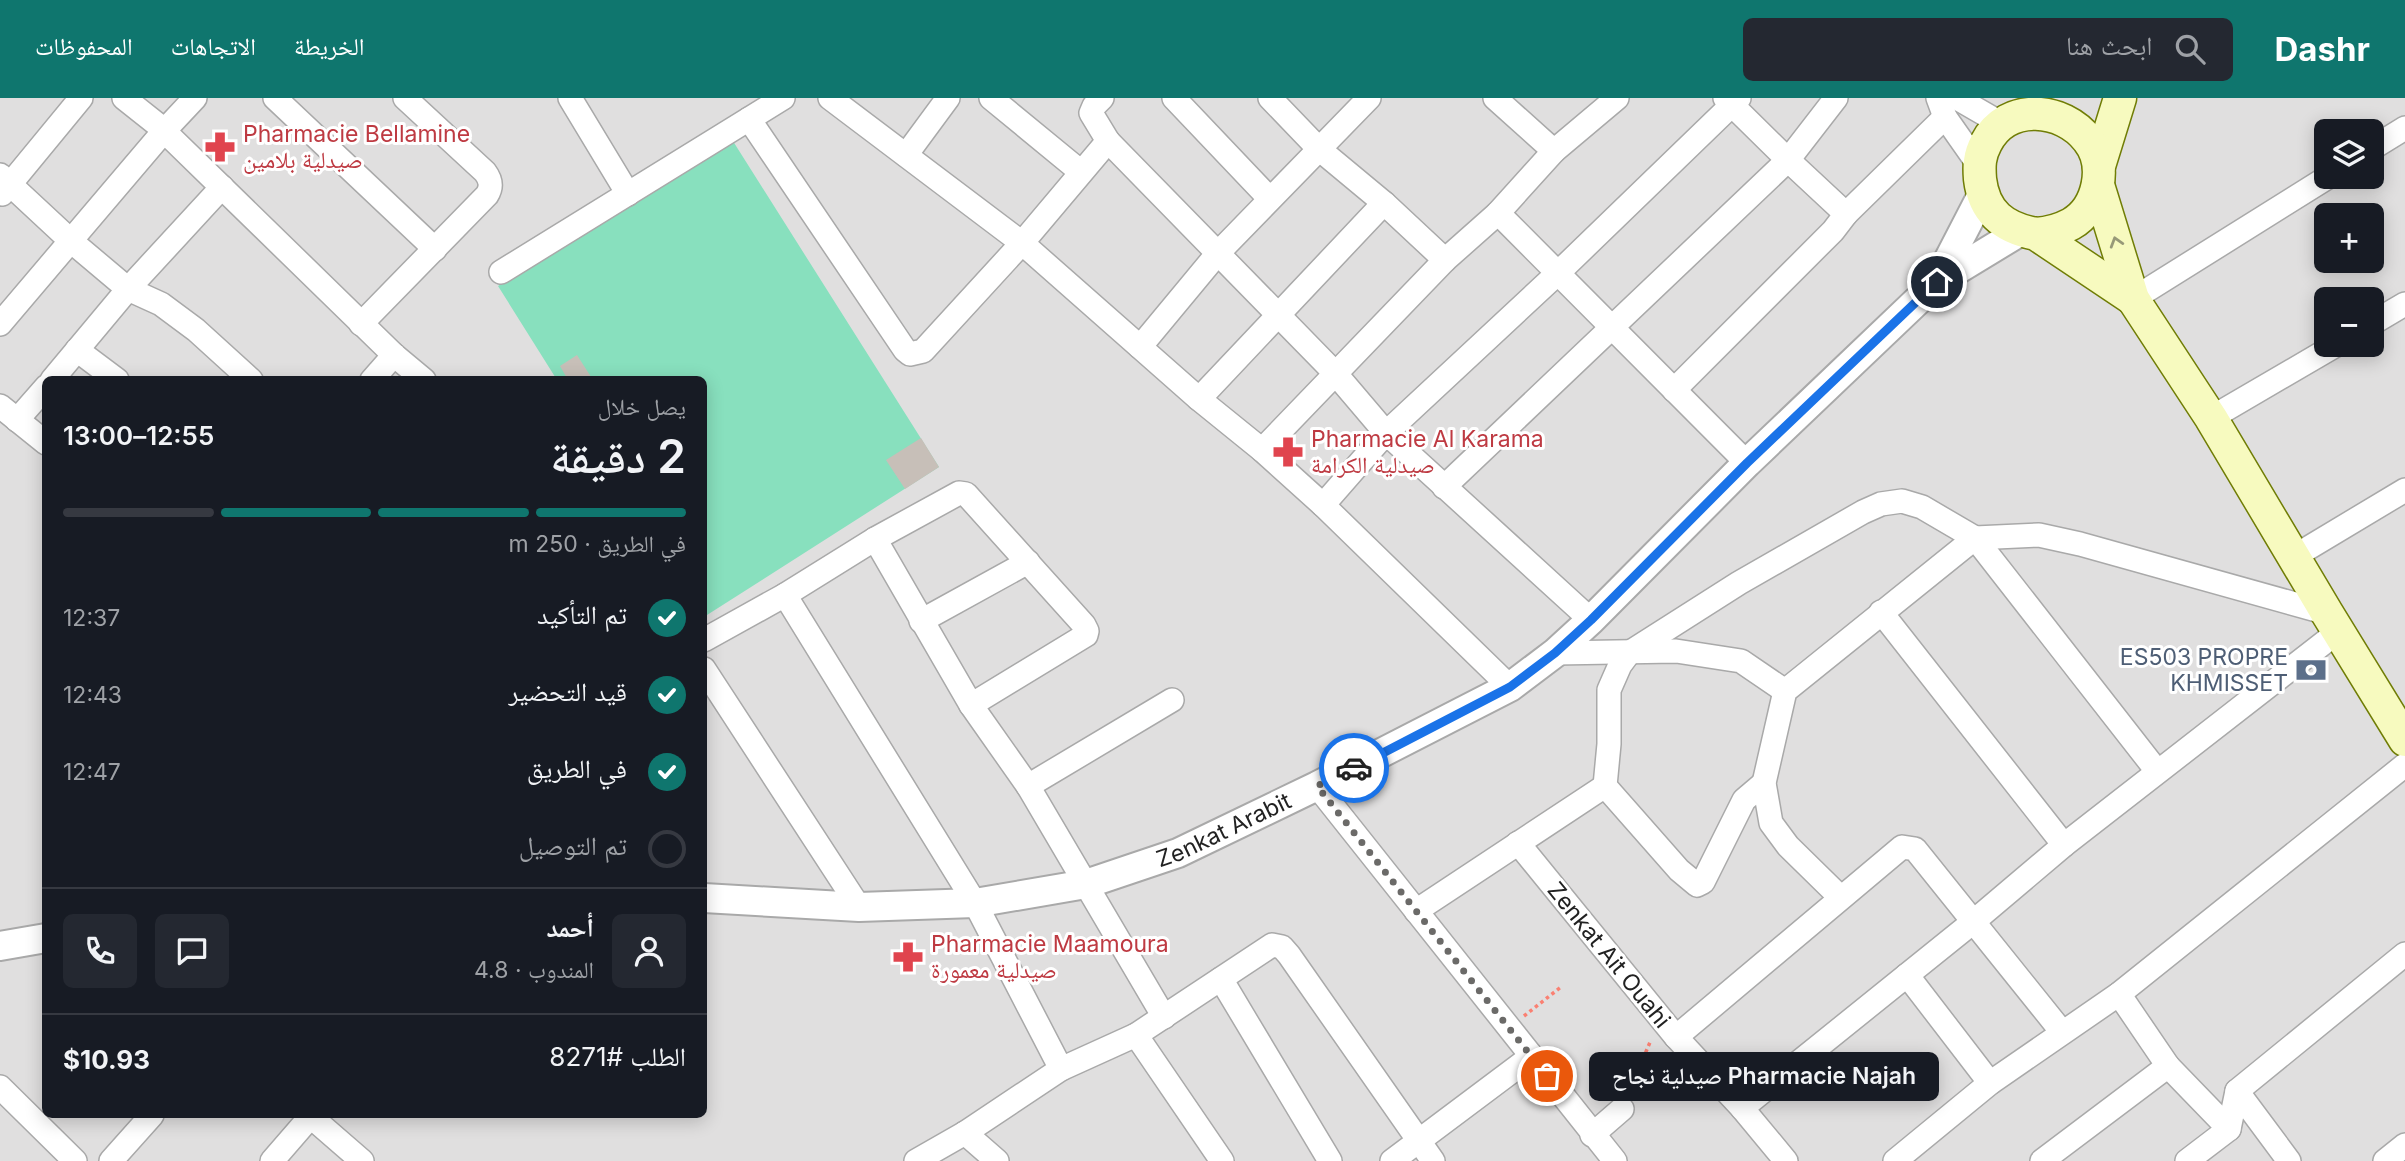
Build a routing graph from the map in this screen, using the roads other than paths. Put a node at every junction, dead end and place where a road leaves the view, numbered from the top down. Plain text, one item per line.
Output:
1 (81, 98) edge
2 (124, 98) edge
3 (195, 98) edge
4 (275, 98) edge
5 (405, 98) edge
6 (570, 98) edge
7 (783, 98) edge
8 (830, 98) edge
9 (948, 98) edge
10 (991, 98) edge
11 (1102, 98) edge
12 (1174, 98) edge
13 (1270, 98) edge
14 (1369, 98) edge
15 (1617, 98) edge
16 (1836, 98) edge
17 (2050, 98) edge
18 (2120, 98) edge
19 (1503, 100) edge
20 (1732, 101) edge
21 (1955, 102) edge
22 (749, 119) junction
23 (2012, 120) junction
24 (2405, 128) edge
25 (164, 131) junction
26 (1108, 141) junction
27 (2384, 141) edge
28 (1320, 149) junction
29 (1554, 151) junction
30 (906, 155) junction
31 (1788, 160) junction
32 (1978, 164) junction
33 (1081, 172) junction
34 (2098, 175) junction
35 (3, 185) edge
36 (2314, 186) edge
37 (222, 187) junction
38 (628, 194) junction
39 (1982, 195) junction
40 (1270, 200) junction
41 (1384, 203) junction
42 (1499, 213) junction
43 (1846, 214) junction
44 (2028, 232) junction
45 (71, 241) junction
46 (1022, 243) junction
47 (435, 249) junction
48 (1218, 253) junction
49 (1445, 260) junction
50 (501, 272) dead end
51 (1559, 272) junction
52 (1937, 282) junction
53 (128, 289) junction
54 (2133, 299) junction
55 (2405, 304) edge
56 (1276, 316) junction
57 (2384, 316) edge
58 (0, 324) edge
59 (361, 324) junction
60 (1613, 327) junction
61 (1140, 347) junction
62 (77, 349) junction
63 (394, 355) junction
64 (2315, 357) edge
65 (1335, 373) junction
66 (54, 376) edge
67 (112, 376) edge
68 (247, 376) edge
69 (376, 376) edge
70 (419, 376) edge
71 (42, 390) edge
72 (1674, 390) junction
73 (1199, 399) junction
74 (9, 413) edge
75 (2211, 418) junction
76 (1386, 433) junction
77 (42, 440) edge
78 (1262, 450) junction
79 (1747, 463) junction
80 (1444, 487) junction
81 (2405, 490) edge
82 (1324, 505) junction
83 (1975, 538) junction
84 (875, 539) junction
85 (2295, 556) junction
86 (1027, 562) junction
87 (785, 595) junction
88 (1881, 612) junction
89 (1591, 620) junction
90 (921, 621) junction
91 (2333, 622) junction
92 (707, 638) edge
93 (1555, 653) junction
94 (1629, 653) junction
95 (707, 674) edge
96 (1510, 687) junction
97 (1785, 691) junction
98 (1172, 700) dead end
99 (971, 705) junction
100 (2405, 740) edge
101 (2405, 765) edge
102 (2157, 771) junction
103 (1764, 783) junction
104 (1028, 786) junction
105 (1317, 786) junction
106 (1605, 786) junction
107 (1518, 843) junction
108 (2064, 845) junction
109 (1086, 884) junction
110 (1840, 897) junction
111 (707, 898) edge
112 (975, 903) junction
113 (859, 907) junction
114 (1416, 911) junction
115 (1973, 922) junction
116 (42, 939) edge
117 (0, 946) edge
118 (2405, 954) edge
119 (1907, 975) junction
120 (1220, 979) junction
121 (2119, 994) junction
122 (1164, 1017) junction
123 (2062, 1032) junction
124 (1136, 1035) junction
125 (1676, 1037) junction
126 (1532, 1056) junction
127 (2168, 1066) junction
128 (1061, 1069) junction
129 (1990, 1083) junction
130 (0, 1087) edge
131 (2237, 1091) junction
132 (1742, 1108) junction
133 (1622, 1109) road end
134 (149, 1118) edge
135 (308, 1118) edge
136 (312, 1118) edge
137 (2228, 1129) junction
138 (965, 1133) junction
139 (1592, 1135) junction
140 (1418, 1141) junction
141 (2405, 1145) edge
142 (1775, 1157) edge
143 (75, 1161) edge
144 (111, 1161) edge
145 (272, 1161) edge
146 (362, 1161) edge
147 (916, 1161) edge
148 (997, 1161) edge
149 (1222, 1161) edge
150 (1330, 1161) edge
151 (1392, 1161) edge
152 (1433, 1161) edge
153 (1615, 1161) edge
154 (1895, 1161) edge
155 (2042, 1161) edge
156 (2188, 1161) edge
157 (2289, 1161) edge
158 (2385, 1161) edge

1 - 35 street
2 - 25 street
3 - 25 street
4 - 47 street
5 - 47 street
6 - 38 street
7 - 22 street
8 - 30 street
9 - 30 street
10 - 33 street
11 - 26 street
12 - 40 street
13 - 28 street
14 - 28 street
15 - 29 street
16 - 31 street
17 - 23 main road
18 - 34 main road
19 - 29 street
20 - 31 street
20 - 51 street
21 - 23 street
21 - 32 street
21 - 43 street
22 - 38 street
22 - 46 street
23 - 32 main road
23 - 34 main road
24 - 27 street
25 - 37 street
25 - 45 street
26 - 33 street
26 - 48 street
28 - 40 street
28 - 41 street
29 - 42 street
30 - 46 street
31 - 43 street
31 - 60 street
32 - 39 main road
33 - 46 street
34 - 44 main road
54 -> 34 main road
35 - 45 street
36 - 54 street
37 - 53 street
37 - 59 street
38 - 50 street
39 - 44 main road
39 - 52 street
40 - 48 street
41 - 49 street
41 - 56 street
42 - 49 street
42 - 51 street
43 - 72 street
44 - 52 street
44 - 54 main road
45 - 53 street
45 - 58 street
46 - 61 street
47 - 59 street
48 - 56 street
48 - 61 street
49 - 65 street
51 - 60 street
51 - 76 street
52 - 79 street, Zenkat Arabit
53 - 62 street
53 - 68 street
54 - 75 main road
55 - 57 street
56 - 65 street
56 - 73 street
59 - 63 street
60 - 72 street
60 - 80 street
61 - 73 street
62 - 66 street
62 - 67 street
63 - 69 street
63 - 70 street
64 - 75 street
65 - 76 street
65 - 78 street
71 - 74 street
72 - 79 street
73 - 78 street
74 - 77 street
75 - 85 main road
76 - 80 street
76 - 82 street
78 - 82 street
79 - 89 street, Zenkat Arabit
80 - 89 street
81 - 85 street
82 - 96 street
83 - 88 street
83 - 91 street
83 - 94 street
83 - 102 street
84 - 86 street
84 - 87 street
84 - 90 street
85 - 91 main road
86 - 90 street
86 - 99 street
87 - 92 street
87 - 112 street
88 - 97 street
88 - 108 street
89 - 93 street, Zenkat Arabit
90 - 99 street
91 - 100 main road
91 - 102 street
93 - 94 street
93 - 96 street, Zenkat Arabit
94 - 97 street
94 - 106 street
95 - 113 street
96 - 105 street, Zenkat Arabit
97 - 103 street
98 - 104 street
99 - 104 street
101 - 121 street
102 - 108 street
103 - 106 street
103 - 110 street
104 - 109 street
105 - 109 street, Zenkat Arabit
105 - 114 street
106 - 107 street
107 - 114 street
107 - 125 street, Zenkat Ait Ouahi
108 - 115 street
109 - 112 street, Zenkat Arabit
109 - 122 street
110 - 115 street
110 - 125 street
111 - 113 street, Zenkat Arabit
112 - 113 street, Zenkat Arabit
112 - 128 street
114 - 126 street
115 - 119 street
115 - 123 street
116 - 117 street
118 - 131 street
119 - 129 street
119 - 132 street
120 - 122 street
120 - 140 street
120 - 150 street
121 - 123 street
121 - 127 street
122 - 124 street
123 - 129 street
124 - 128 street
124 - 149 street
125 - 132 street, Zenkat Ait Ouahi
126 - 139 street
126 - 140 street
127 - 137 street
127 - 155 street
128 - 138 street
129 - 154 street
130 - 143 street
131 - 137 street
131 - 157 street
132 - 142 street, Zenkat Ait Ouahi
133 - 139 street
134 - 144 street
135 - 145 street
136 - 146 street
137 - 156 street
138 - 147 street
138 - 148 street
139 - 153 street
140 - 151 street
140 - 152 street
141 - 158 street

